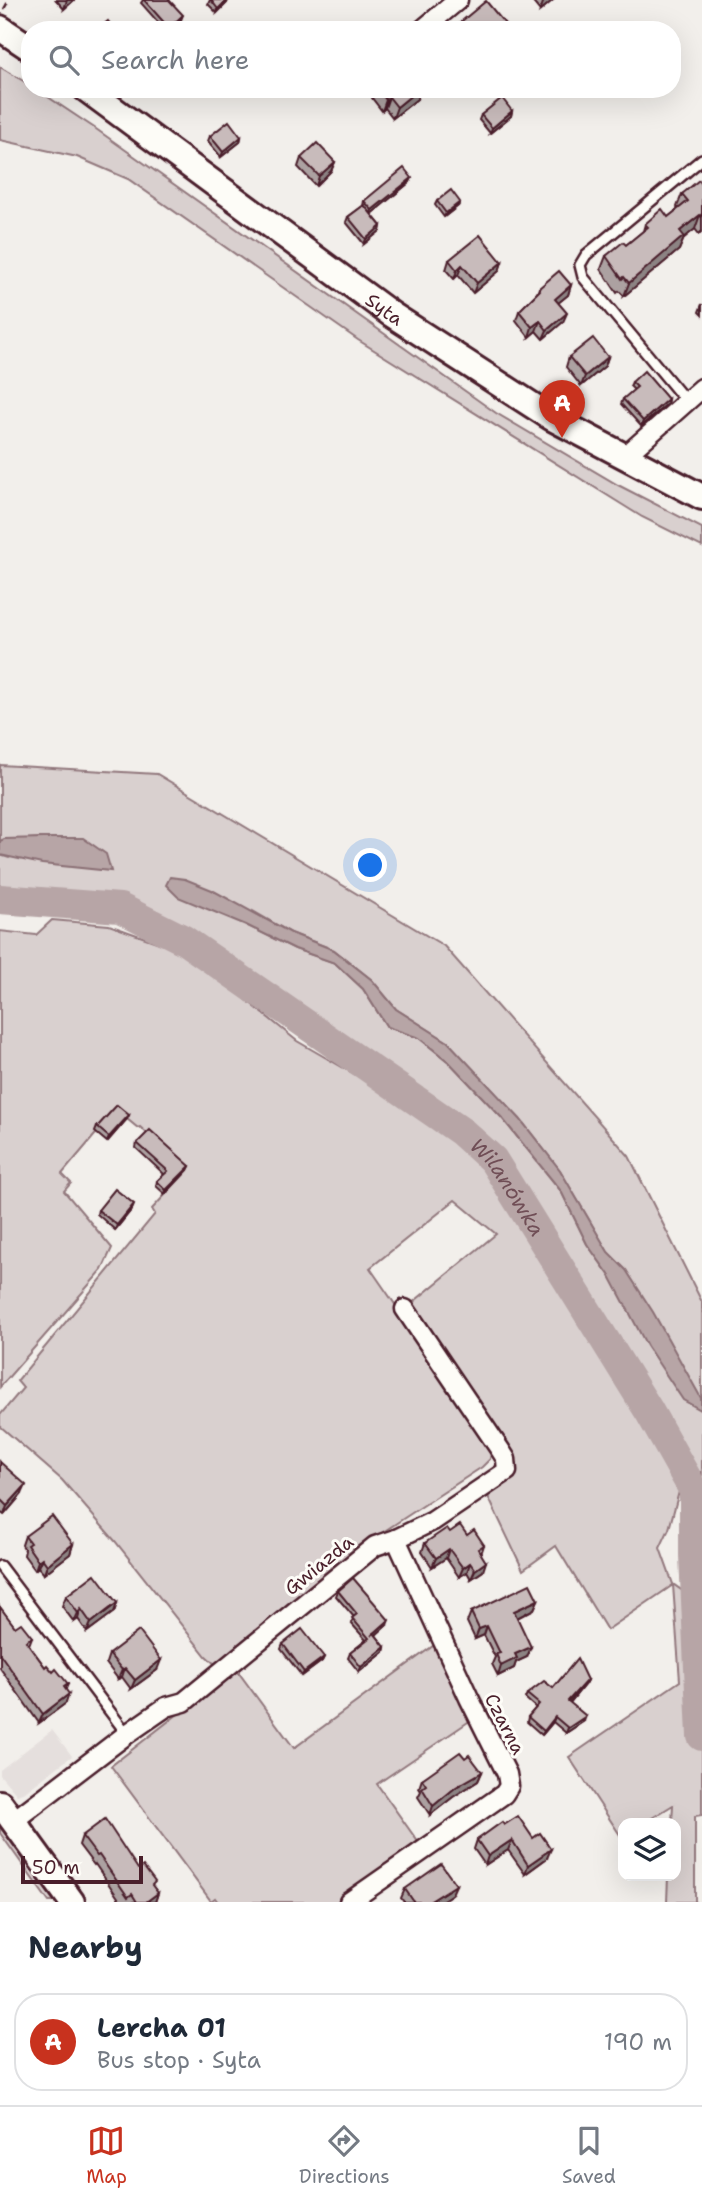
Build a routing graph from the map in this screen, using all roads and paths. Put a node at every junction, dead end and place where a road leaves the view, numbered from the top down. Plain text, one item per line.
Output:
1 (458, 0) edge
2 (433, 21) edge
3 (0, 28) edge
4 (21, 42) edge
5 (98, 98) edge
6 (702, 159) edge
7 (702, 388) edge
8 (686, 401) junction
9 (624, 457) junction
10 (702, 497) edge
11 (405, 1309) dead end
12 (396, 1539) junction
13 (0, 1566) edge
14 (127, 1734) junction
15 (6, 1812) edge
16 (72, 1902) edge
17 (349, 1902) edge

1 - 2 street
3 - 4 street
5 - 9 street, Syta
6 - 8 lane
7 - 8 street
8 - 9 street
9 - 10 street, Syta
11 - 12 street, Gwiazda
12 - 14 street, Gwiazda
12 - 17 street, Czarna
13 - 14 lane
14 - 15 street, Gwiazda
15 - 16 street

